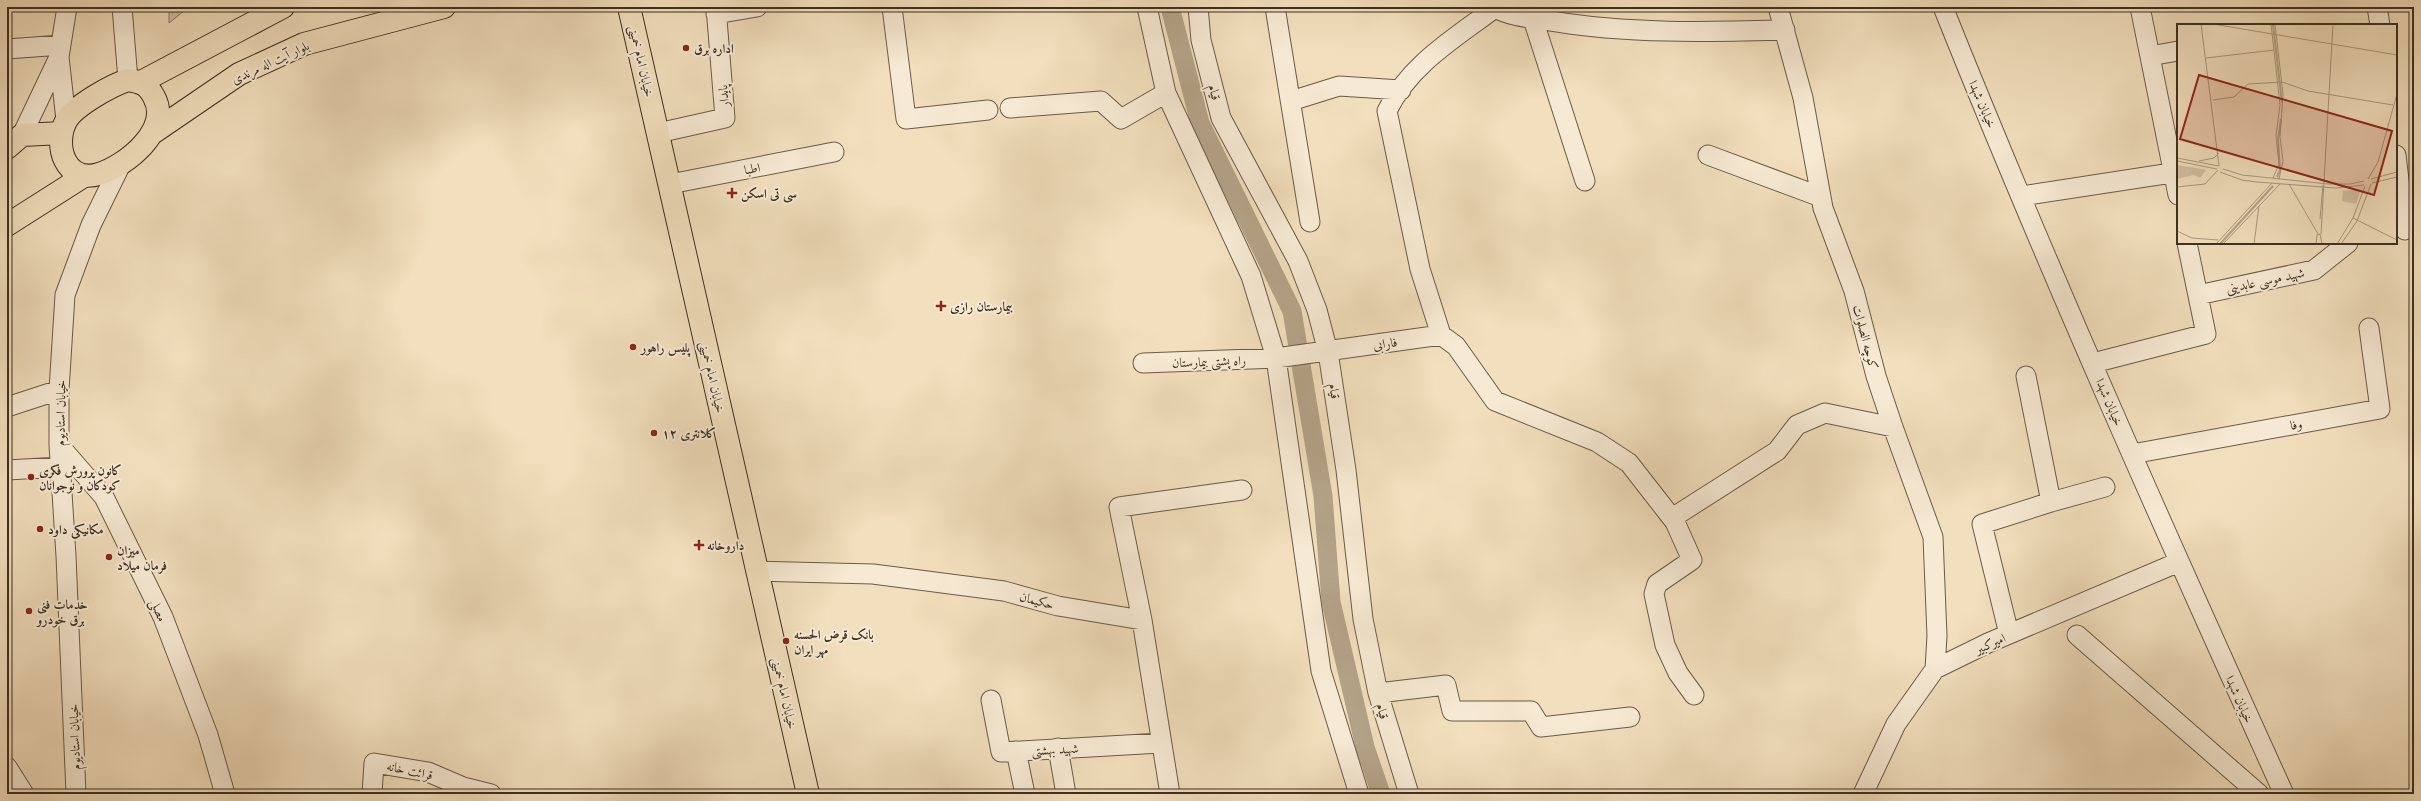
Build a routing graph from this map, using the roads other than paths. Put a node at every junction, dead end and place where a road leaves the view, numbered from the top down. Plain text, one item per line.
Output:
1 (67, 7) edge
2 (122, 7) edge
3 (283, 7) edge
4 (444, 7) edge
5 (629, 7) edge
6 (757, 7) edge
7 (892, 7) edge
8 (1147, 7) edge
9 (1198, 7) edge
10 (1275, 7) edge
11 (1778, 7) edge
12 (1944, 7) edge
13 (2140, 7) edge
14 (2378, 7) edge
15 (1494, 8) edge
16 (716, 11) edge
17 (1533, 18) junction
18 (2380, 24) edge
19 (1785, 30) junction
20 (7, 50) edge
21 (60, 51) junction
22 (2177, 51) edge
23 (2150, 56) junction
24 (135, 81) junction
25 (1401, 90) junction
26 (1166, 93) junction
27 (1291, 101) junction
28 (1010, 108) dead end
29 (988, 110) dead end
30 (64, 126) junction
31 (154, 132) junction
32 (658, 133) junction
33 (15, 142) edge
34 (834, 152) dead end
35 (1708, 155) dead end
36 (2397, 163) edge
37 (121, 164) junction
38 (2176, 173) edge
39 (84, 176) junction
40 (1585, 181) dead end
41 (670, 184) junction
42 (2177, 184) edge
43 (2022, 196) junction
44 (1821, 197) junction
45 (1310, 222) dead end
46 (7, 225) edge
47 (2405, 230) edge
48 (2188, 244) edge
49 (2347, 244) edge
50 (2198, 295) junction
51 (2369, 328) dead end
52 (1441, 335) junction
53 (1328, 352) junction
54 (1276, 358) junction
55 (1142, 363) dead end
56 (2094, 363) junction
57 (2026, 376) dead end
58 (59, 390) junction
59 (7, 407) edge
60 (1892, 427) junction
61 (59, 445) junction
62 (2132, 454) junction
63 (60, 467) junction
64 (7, 470) edge
65 (2105, 487) dead end
66 (1242, 490) dead end
67 (2051, 502) junction
68 (1672, 518) junction
69 (2179, 562) junction
70 (757, 571) junction
71 (1142, 620) junction
72 (2009, 634) junction
73 (2077, 635) dead end
74 (1934, 669) junction
75 (1378, 693) junction
76 (1694, 695) dead end
77 (991, 700) dead end
78 (1630, 717) dead end
79 (1161, 743) junction
80 (1058, 748) junction
81 (1016, 751) junction
82 (7, 768) edge
83 (24, 794) edge
84 (76, 794) edge
85 (225, 794) edge
86 (372, 794) edge
87 (491, 794) edge
88 (808, 794) edge
89 (1025, 794) edge
90 (1066, 794) edge
91 (1170, 794) edge
92 (1359, 794) edge
93 (1409, 794) edge
94 (1863, 794) edge
95 (2259, 794) edge
96 (2284, 794) edge

1 - 21 street
2 - 24 street
3 - 24 main road
4 - 31 main road, بلوار آیت اله مرندی
5 - 32 main road, خیابان امام خمینی
6 - 16 street
7 - 29 street
8 - 26 street
9 - 53 street, قیام
10 - 27 street
11 - 19 street, کوچه الصلوات
12 - 43 street, خیابان شهدا
13 - 23 street
14 - 18 street
15 - 17 street
15 - 25 street
16 - 32 street, پایدار
17 - 19 street
17 - 40 street
19 - 44 street, کوچه الصلوات
20 - 21 street
21 - 30 street
21 - 33 street
22 - 23 street
23 - 38 street
24 - 30 main road
24 - 31 main road
25 - 27 street
25 - 52 street
26 - 28 street
26 - 54 street
27 - 45 street
30 - 33 main road
30 - 39 main road
31 - 37 main road
32 - 41 main road, خیابان امام خمینی
34 - 41 street, اطبا
35 - 44 street
36 - 47 street
37 - 39 main road
37 - 58 street, خیابان استادیوم
38 - 42 street
38 - 43 street
39 - 46 main road
41 - 70 main road, خیابان امام خمینی
43 - 56 street, خیابان شهدا
44 - 60 street, کوچه الصلوات
48 - 50 street
49 - 50 street, شهید موسی عابدینی
50 - 56 street
51 - 62 street, وفا
52 - 53 street, فارابی
52 - 68 street
53 - 54 street, فارابی
53 - 75 street, قیام
54 - 55 street, راه پشتی بیمارستان
54 - 92 street
56 - 62 street, خیابان شهدا
57 - 67 street
58 - 59 street
58 - 61 street, خیابان استادیوم
60 - 68 street
60 - 74 street, کوچه الصلوات
61 - 63 street, خیابان استادیوم
61 - 85 street, مصلی
62 - 69 street, خیابان شهدا
63 - 64 street
63 - 84 street, خیابان استادیوم
65 - 67 street
66 - 71 street
67 - 72 street
68 - 76 street
69 - 72 street, امیرکبیر
69 - 96 street, خیابان شهدا
70 - 71 street, حکیمان
70 - 88 main road, خیابان امام خمینی
71 - 79 street
72 - 74 street, امیرکبیر
73 - 95 street
74 - 94 street
75 - 78 street
75 - 93 street, قیام
77 - 81 street, شهید بهشتی
79 - 80 street, شهید بهشتی
79 - 91 street
80 - 81 street, شهید بهشتی
80 - 90 street
81 - 89 street
82 - 83 street
86 - 87 street, قرائت خانه

